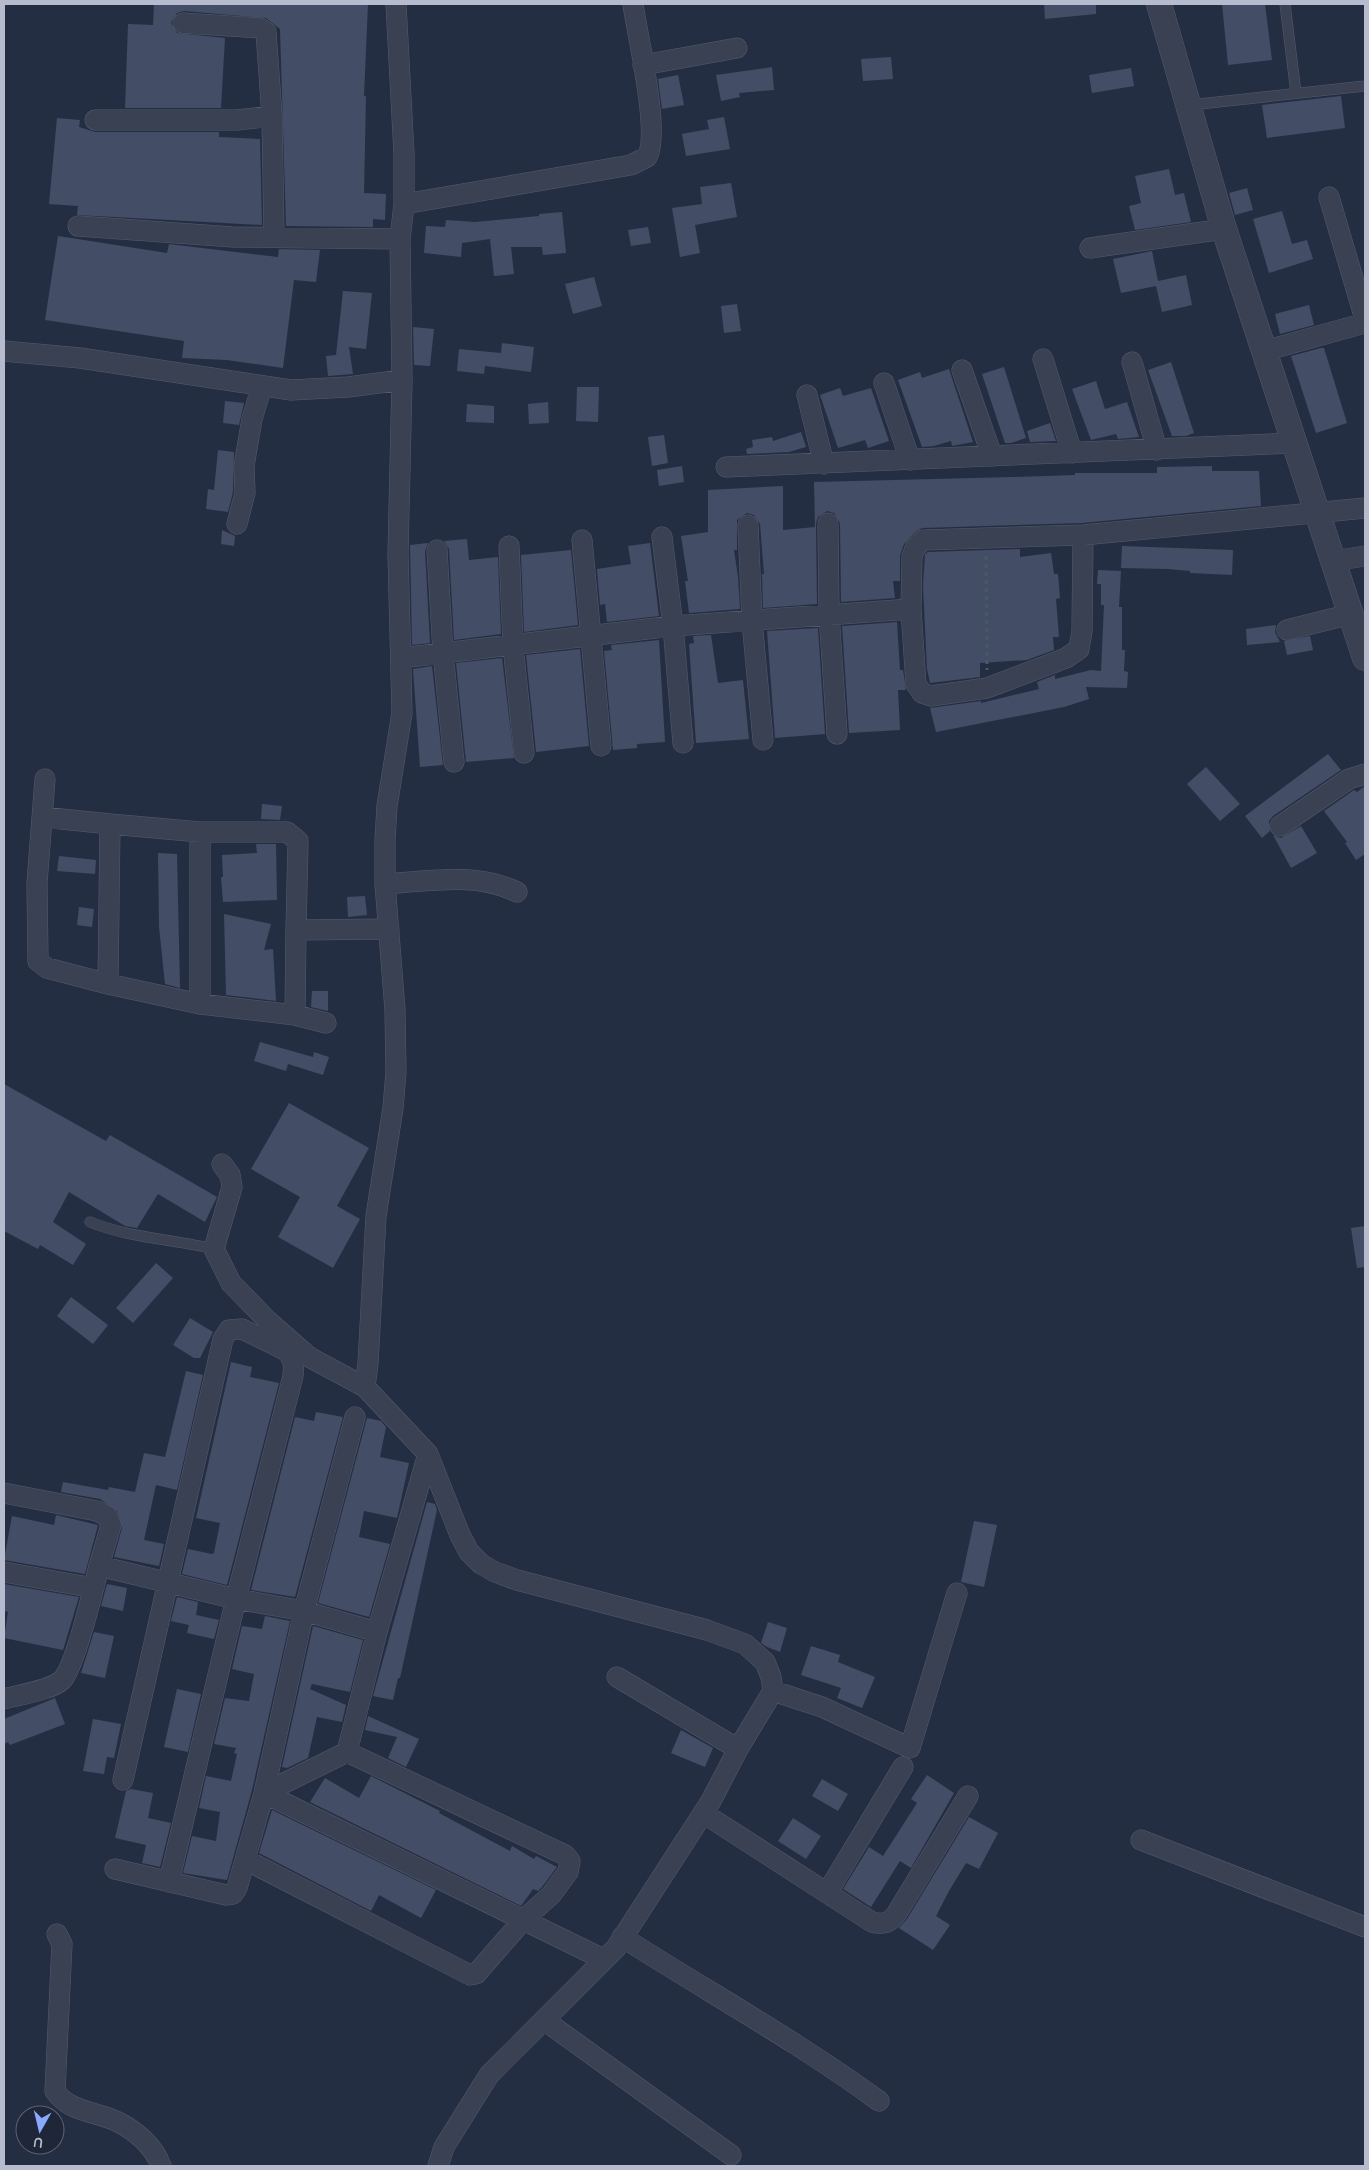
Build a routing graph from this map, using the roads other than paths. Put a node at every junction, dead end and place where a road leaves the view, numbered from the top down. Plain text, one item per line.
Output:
1 (396, 4) edge
2 (632, 4) edge
3 (1159, 4) edge
4 (1285, 4) edge
5 (182, 23) dead end
6 (737, 48) dead end
7 (642, 65) junction
8 (1365, 86) edge
9 (1296, 93) junction
10 (1190, 105) junction
11 (272, 116) junction
12 (95, 120) dead end
13 (1329, 197) dead end
14 (404, 204) junction
15 (78, 226) dead end
16 (1224, 228) junction
17 (274, 237) junction
18 (400, 239) junction
19 (1090, 248) dead end
20 (1365, 321) edge
21 (4, 351) edge
22 (1264, 351) junction
23 (1043, 359) dead end
24 (1132, 362) dead end
25 (962, 370) dead end
26 (402, 380) junction
27 (884, 383) dead end
28 (262, 386) junction
29 (807, 395) dead end
30 (1294, 443) junction
31 (1157, 450) junction
32 (1072, 453) junction
33 (992, 456) junction
34 (910, 460) junction
35 (824, 464) junction
36 (726, 467) dead end
37 (1365, 508) edge
38 (1319, 512) junction
39 (828, 523) dead end
40 (237, 524) dead end
41 (748, 526) dead end
42 (1083, 535) junction
43 (662, 537) dead end
44 (582, 540) dead end
45 (509, 546) dead end
46 (437, 550) dead end
47 (1365, 556) edge
48 (1333, 560) junction
49 (911, 610) junction
50 (829, 614) junction
51 (1350, 614) junction
52 (752, 621) junction
53 (673, 626) junction
54 (1287, 630) dead end
55 (590, 636) junction
56 (513, 645) junction
57 (443, 653) junction
58 (401, 658) junction
59 (1365, 658) edge
60 (837, 734) dead end
61 (763, 740) dead end
62 (683, 742) dead end
63 (601, 746) dead end
64 (524, 753) dead end
65 (454, 762) dead end
66 (1365, 774) edge
67 (45, 779) dead end
68 (42, 817) junction
69 (110, 824) junction
70 (1280, 826) dead end
71 (200, 832) junction
72 (385, 884) junction
73 (517, 892) dead end
74 (389, 929) junction
75 (296, 930) junction
76 (108, 984) junction
77 (200, 1004) junction
78 (295, 1015) junction
79 (326, 1023) dead end
80 (222, 1164) dead end
81 (90, 1222) dead end
82 (214, 1249) junction
83 (365, 1387) junction
84 (355, 1417) dead end
85 (428, 1454) junction
86 (4, 1493) edge
87 (99, 1566) junction
88 (4, 1572) edge
89 (169, 1584) junction
90 (94, 1588) junction
91 (957, 1593) dead end
92 (236, 1599) junction
93 (304, 1611) junction
94 (377, 1632) junction
95 (617, 1677) dead end
96 (773, 1691) junction
97 (4, 1699) edge
98 (738, 1749) junction
99 (347, 1752) junction
100 (903, 1767) dead end
101 (123, 1780) dead end
102 (264, 1793) junction
103 (968, 1796) dead end
104 (703, 1813) junction
105 (1141, 1840) dead end
106 (246, 1860) junction
107 (115, 1869) dead end
108 (170, 1882) junction
109 (827, 1893) junction
110 (523, 1920) junction
111 (1365, 1927) edge
112 (57, 1934) dead end
113 (622, 1938) junction
114 (603, 1959) junction
115 (544, 2020) junction
116 (879, 2101) dead end
117 (731, 2155) dead end
118 (161, 2166) edge
119 (438, 2166) edge

1 - 14 street
2 - 7 street
3 - 10 street
4 - 9 lane
5 - 11 street
6 - 7 street
7 - 14 street
8 - 9 lane
9 - 10 lane
10 - 16 street
11 - 12 street
11 - 17 street
13 - 20 street
14 - 18 street
15 - 17 street
16 - 19 street
16 - 22 street
17 - 18 street
18 - 26 street
20 - 22 street
21 - 28 street
22 - 30 street
23 - 32 street
24 - 31 street
25 - 33 street
26 - 28 street
26 - 58 street
27 - 34 street
28 - 40 street
29 - 35 street
30 - 31 street
30 - 38 street
31 - 32 street
32 - 33 street
33 - 34 street
34 - 35 street
35 - 36 street
37 - 38 street
38 - 42 street
38 - 48 street
39 - 50 street
41 - 52 street
42 - 49 street
42 - 49 street
43 - 53 street
44 - 55 street
45 - 56 street
46 - 57 street
47 - 48 street
48 - 51 street
49 - 50 street
50 - 52 street
50 - 60 street
51 - 54 street
51 - 59 street
52 - 53 street
52 - 61 street
53 - 55 street
53 - 62 street
55 - 56 street
55 - 63 street
56 - 57 street
56 - 64 street
57 - 58 street
57 - 65 street
58 - 72 street
66 - 70 street
67 - 68 street
68 - 69 street
68 - 76 street
69 - 71 street
69 - 76 street
71 - 75 street
71 - 77 street
72 - 73 street
72 - 74 street
74 - 75 street
74 - 83 street
75 - 78 street
76 - 77 street
77 - 78 street
78 - 79 street
80 - 82 street
81 - 82 lane
82 - 83 street
83 - 85 street
84 - 93 street
85 - 94 street
85 - 96 street
86 - 87 street
87 - 89 street
87 - 90 street
88 - 90 street
89 - 92 street
89 - 92 street
89 - 101 street
90 - 97 street
91 - 96 street
92 - 93 street
92 - 108 street
93 - 94 street
93 - 102 street
94 - 99 street
95 - 98 street
96 - 98 street
98 - 104 street
99 - 102 street
99 - 110 street
100 - 109 street
102 - 106 street
102 - 110 street
103 - 109 street
104 - 109 street
104 - 113 street
105 - 111 street
106 - 108 street
106 - 110 street
107 - 108 street
110 - 114 street
112 - 118 street
113 - 114 street
113 - 116 street
114 - 115 street
115 - 117 street
115 - 119 street

